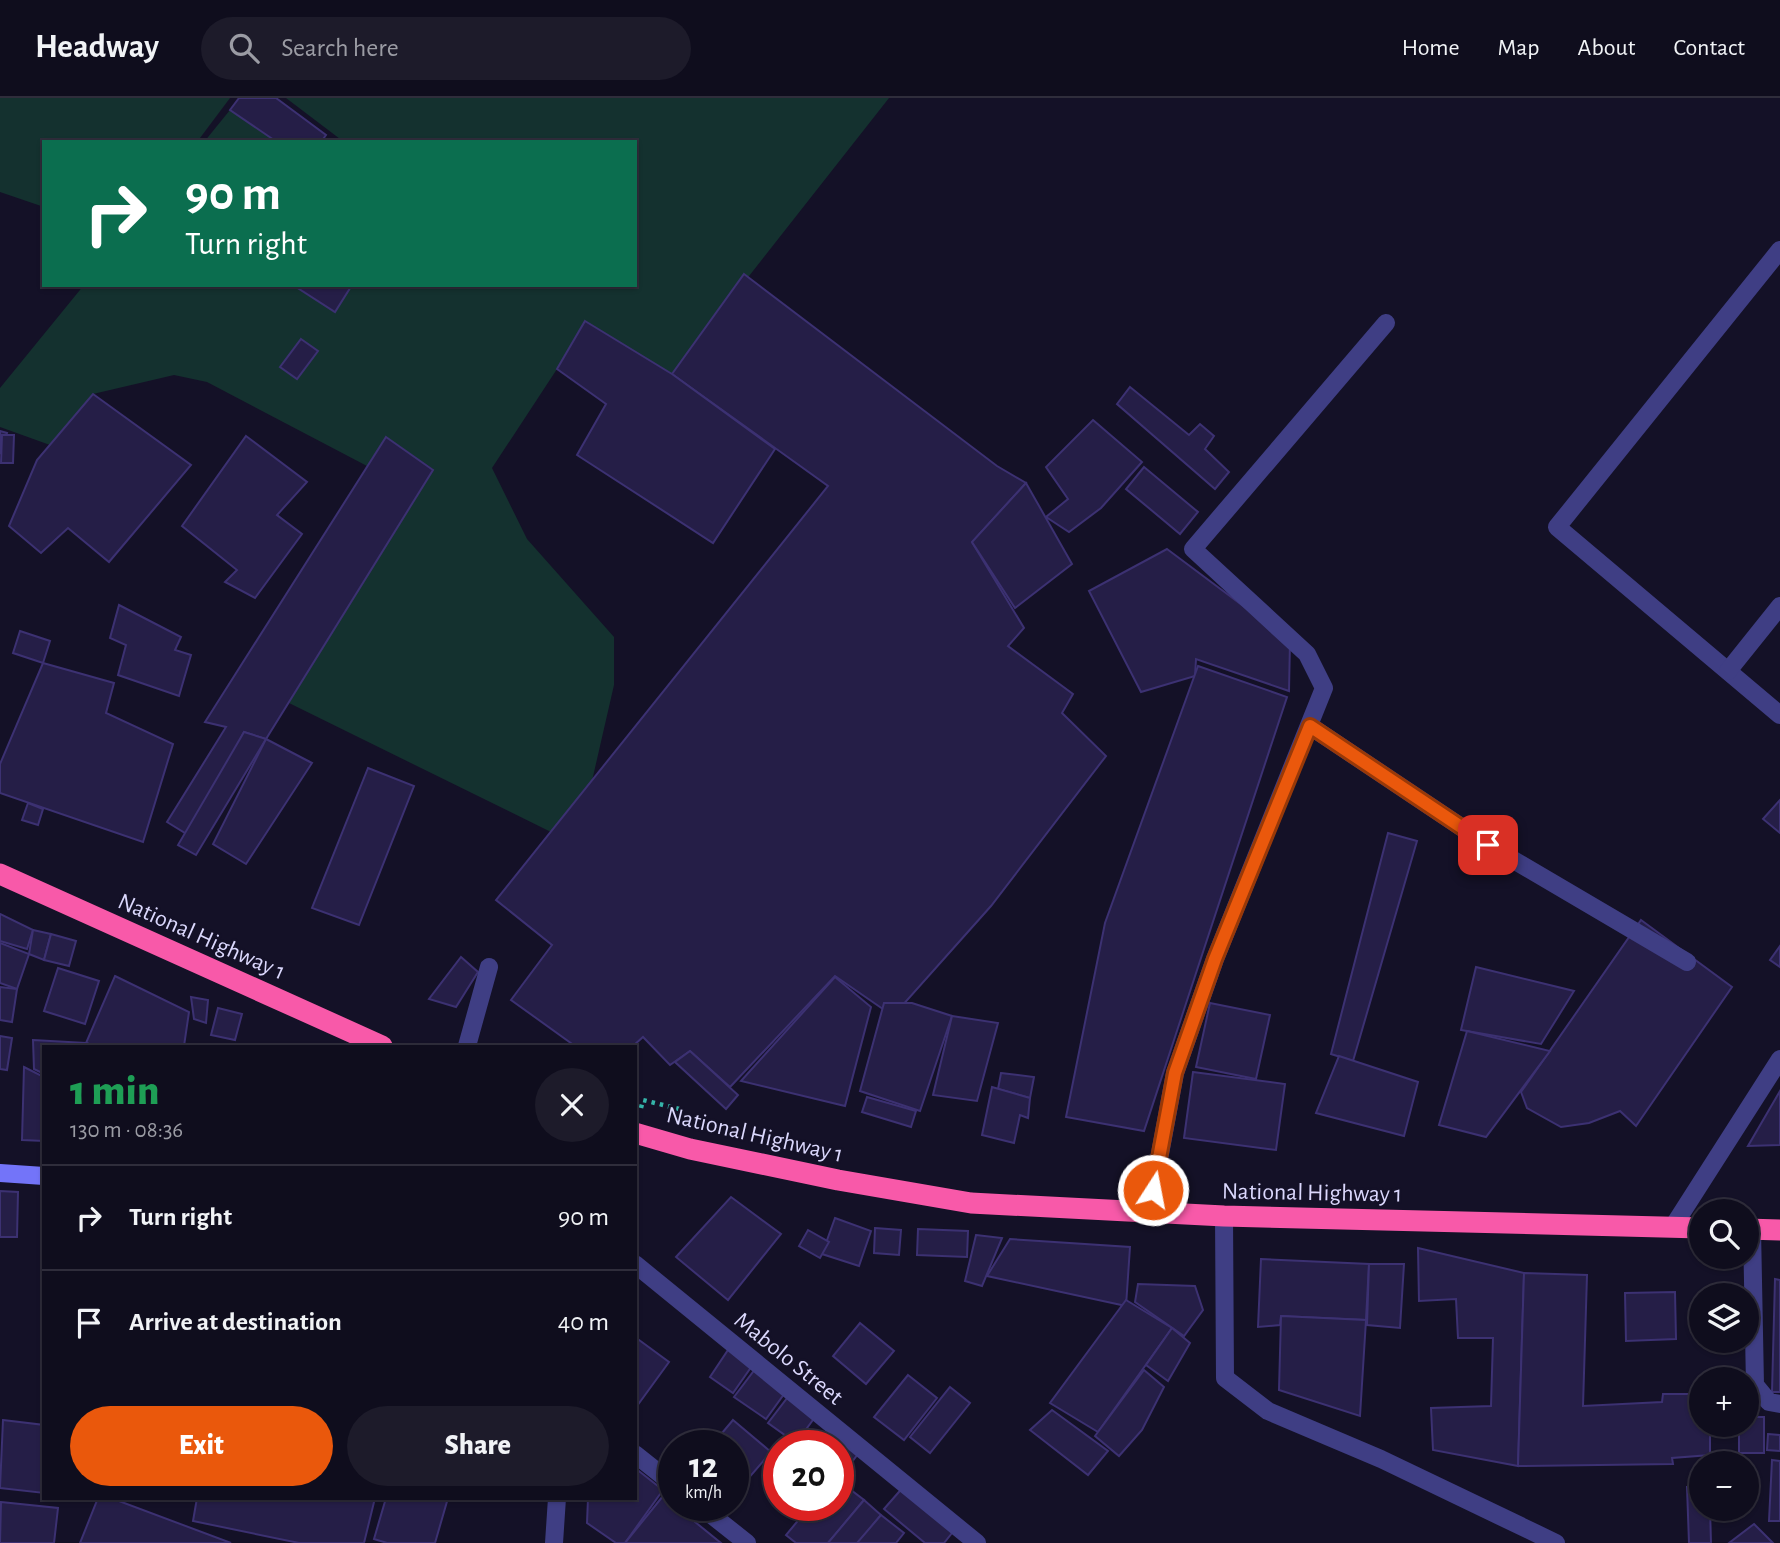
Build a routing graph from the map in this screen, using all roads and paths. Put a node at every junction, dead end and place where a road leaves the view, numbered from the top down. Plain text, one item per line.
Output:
1 (1780, 250) edge
2 (1386, 323) dead end
3 (1780, 606) edge
4 (1728, 671) junction
5 (1780, 715) edge
6 (1310, 726) junction
7 (0, 874) edge
8 (1687, 962) dead end
9 (489, 967) dead end
10 (381, 1045) edge
11 (467, 1045) edge
12 (1780, 1059) edge
13 (661, 1105) dead end
14 (679, 1109) dead end
15 (637, 1134) edge
16 (0, 1173) edge
17 (42, 1176) edge
18 (1149, 1213) junction
19 (1224, 1216) junction
20 (1672, 1228) junction
21 (1689, 1228) edge
22 (1759, 1229) edge
23 (1780, 1230) edge
24 (637, 1266) edge
25 (1751, 1269) edge
26 (1780, 1404) edge
27 (637, 1456) edge
28 (658, 1472) edge
29 (558, 1500) edge
30 (719, 1521) edge
31 (554, 1543) edge
32 (747, 1543) edge
33 (977, 1543) edge
34 (1556, 1543) edge

1 - 4 street
2 - 6 street
3 - 4 street
4 - 5 street
6 - 8 street
6 - 18 street
7 - 10 highway, National Highway 1
9 - 11 street
12 - 20 street
13 - 14 path
15 - 18 highway, National Highway 1
16 - 17 main road
18 - 19 highway, National Highway 1
19 - 20 highway, National Highway 1
19 - 34 street
20 - 21 highway, National Highway 1
22 - 23 highway
24 - 33 street, Mabolo Street
25 - 26 street
27 - 28 street
29 - 31 street
30 - 32 street

